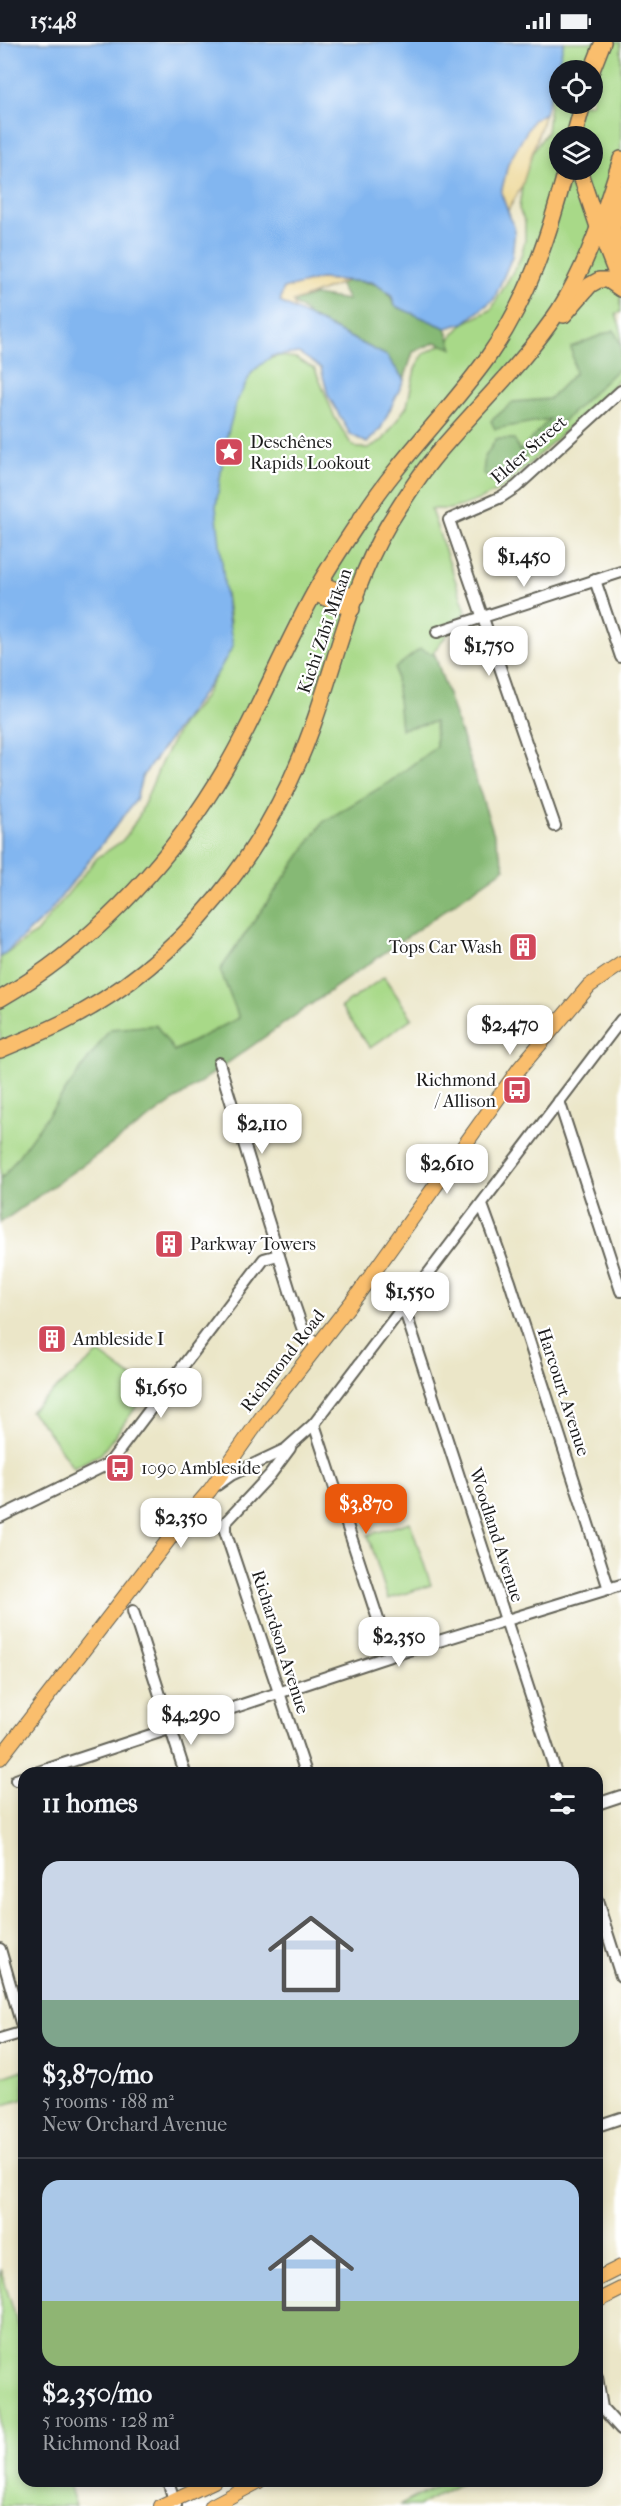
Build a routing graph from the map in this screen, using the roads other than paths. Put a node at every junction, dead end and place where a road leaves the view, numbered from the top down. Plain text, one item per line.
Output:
1 (603, 42) edge
2 (596, 60) edge
3 (621, 159) edge
4 (563, 180) edge
5 (582, 180) edge
6 (621, 193) edge
7 (598, 227) junction
8 (621, 280) edge
9 (621, 288) edge
10 (525, 356) junction
11 (621, 391) edge
12 (621, 572) edge
13 (595, 580) junction
14 (317, 588) junction
15 (354, 604) junction
16 (482, 617) junction
17 (437, 633) dead end
18 (621, 657) edge
19 (555, 826) dead end
20 (621, 964) edge
21 (0, 999) edge
22 (621, 1020) edge
23 (0, 1050) edge
24 (219, 1063) dead end
25 (559, 1101) junction
26 (482, 1205) junction
27 (278, 1255) junction
28 (621, 1291) edge
29 (404, 1308) junction
30 (317, 1346) junction
31 (314, 1424) junction
32 (296, 1441) junction
33 (210, 1490) junction
34 (0, 1517) edge
35 (621, 1585) edge
36 (609, 1589) junction
37 (133, 1611) dead end
38 (507, 1620) junction
39 (390, 1656) junction
40 (280, 1693) junction
41 (171, 1729) junction
42 (0, 1758) edge
43 (69, 1767) edge
44 (183, 1767) edge
45 (304, 1767) edge
46 (554, 1767) edge
47 (621, 1796) edge
48 (603, 1802) edge
49 (603, 1920) edge
50 (0, 1949) edge
51 (621, 1976) edge
52 (18, 2011) edge
53 (18, 2034) edge
54 (0, 2039) edge
55 (621, 2118) edge
56 (603, 2124) edge
57 (621, 2267) edge
58 (603, 2276) edge
59 (621, 2289) edge
60 (603, 2298) edge
61 (603, 2408) edge
62 (621, 2429) edge
63 (169, 2487) edge
64 (203, 2487) edge
65 (248, 2487) edge
66 (170, 2504) edge
67 (212, 2506) edge

1 - 2 highway
3 - 7 highway, Kichi Zībī Mīkan
4 - 14 highway, Kichi Zībī Mīkan
5 - 7 highway
6 - 8 highway
7 - 9 highway
7 - 10 highway, Kichi Zībī Mīkan
9 - 10 highway
10 - 15 highway, Kichi Zībī Mīkan
11 - 16 street, Elder Street
12 - 13 street
13 - 16 street
13 - 18 street
14 - 15 highway
14 - 21 highway, Kichi Zībī Mīkan
15 - 23 highway, Kichi Zībī Mīkan
16 - 17 street
16 - 19 street
20 - 30 main road, Richmond Road
22 - 25 street
24 - 27 street
25 - 26 street
25 - 28 street
26 - 29 street
26 - 36 street, Harcourt Avenue
27 - 30 street
27 - 34 street
29 - 31 street
29 - 38 street, Woodland Avenue
30 - 33 main road, Richmond Road
31 - 32 street
31 - 39 street
32 - 33 street
32 - 40 street, Richardson Avenue
33 - 42 main road, Richmond Road
35 - 36 street
36 - 38 street
37 - 41 street
38 - 39 street
38 - 46 street, Woodland Avenue
39 - 40 street
40 - 41 street
40 - 45 street, Richardson Avenue
41 - 43 street
41 - 44 street
47 - 48 street
49 - 51 street
50 - 52 street
53 - 54 street
55 - 56 street
57 - 58 main road
59 - 60 main road
61 - 62 street
63 - 66 street
64 - 66 main road
65 - 67 main road

